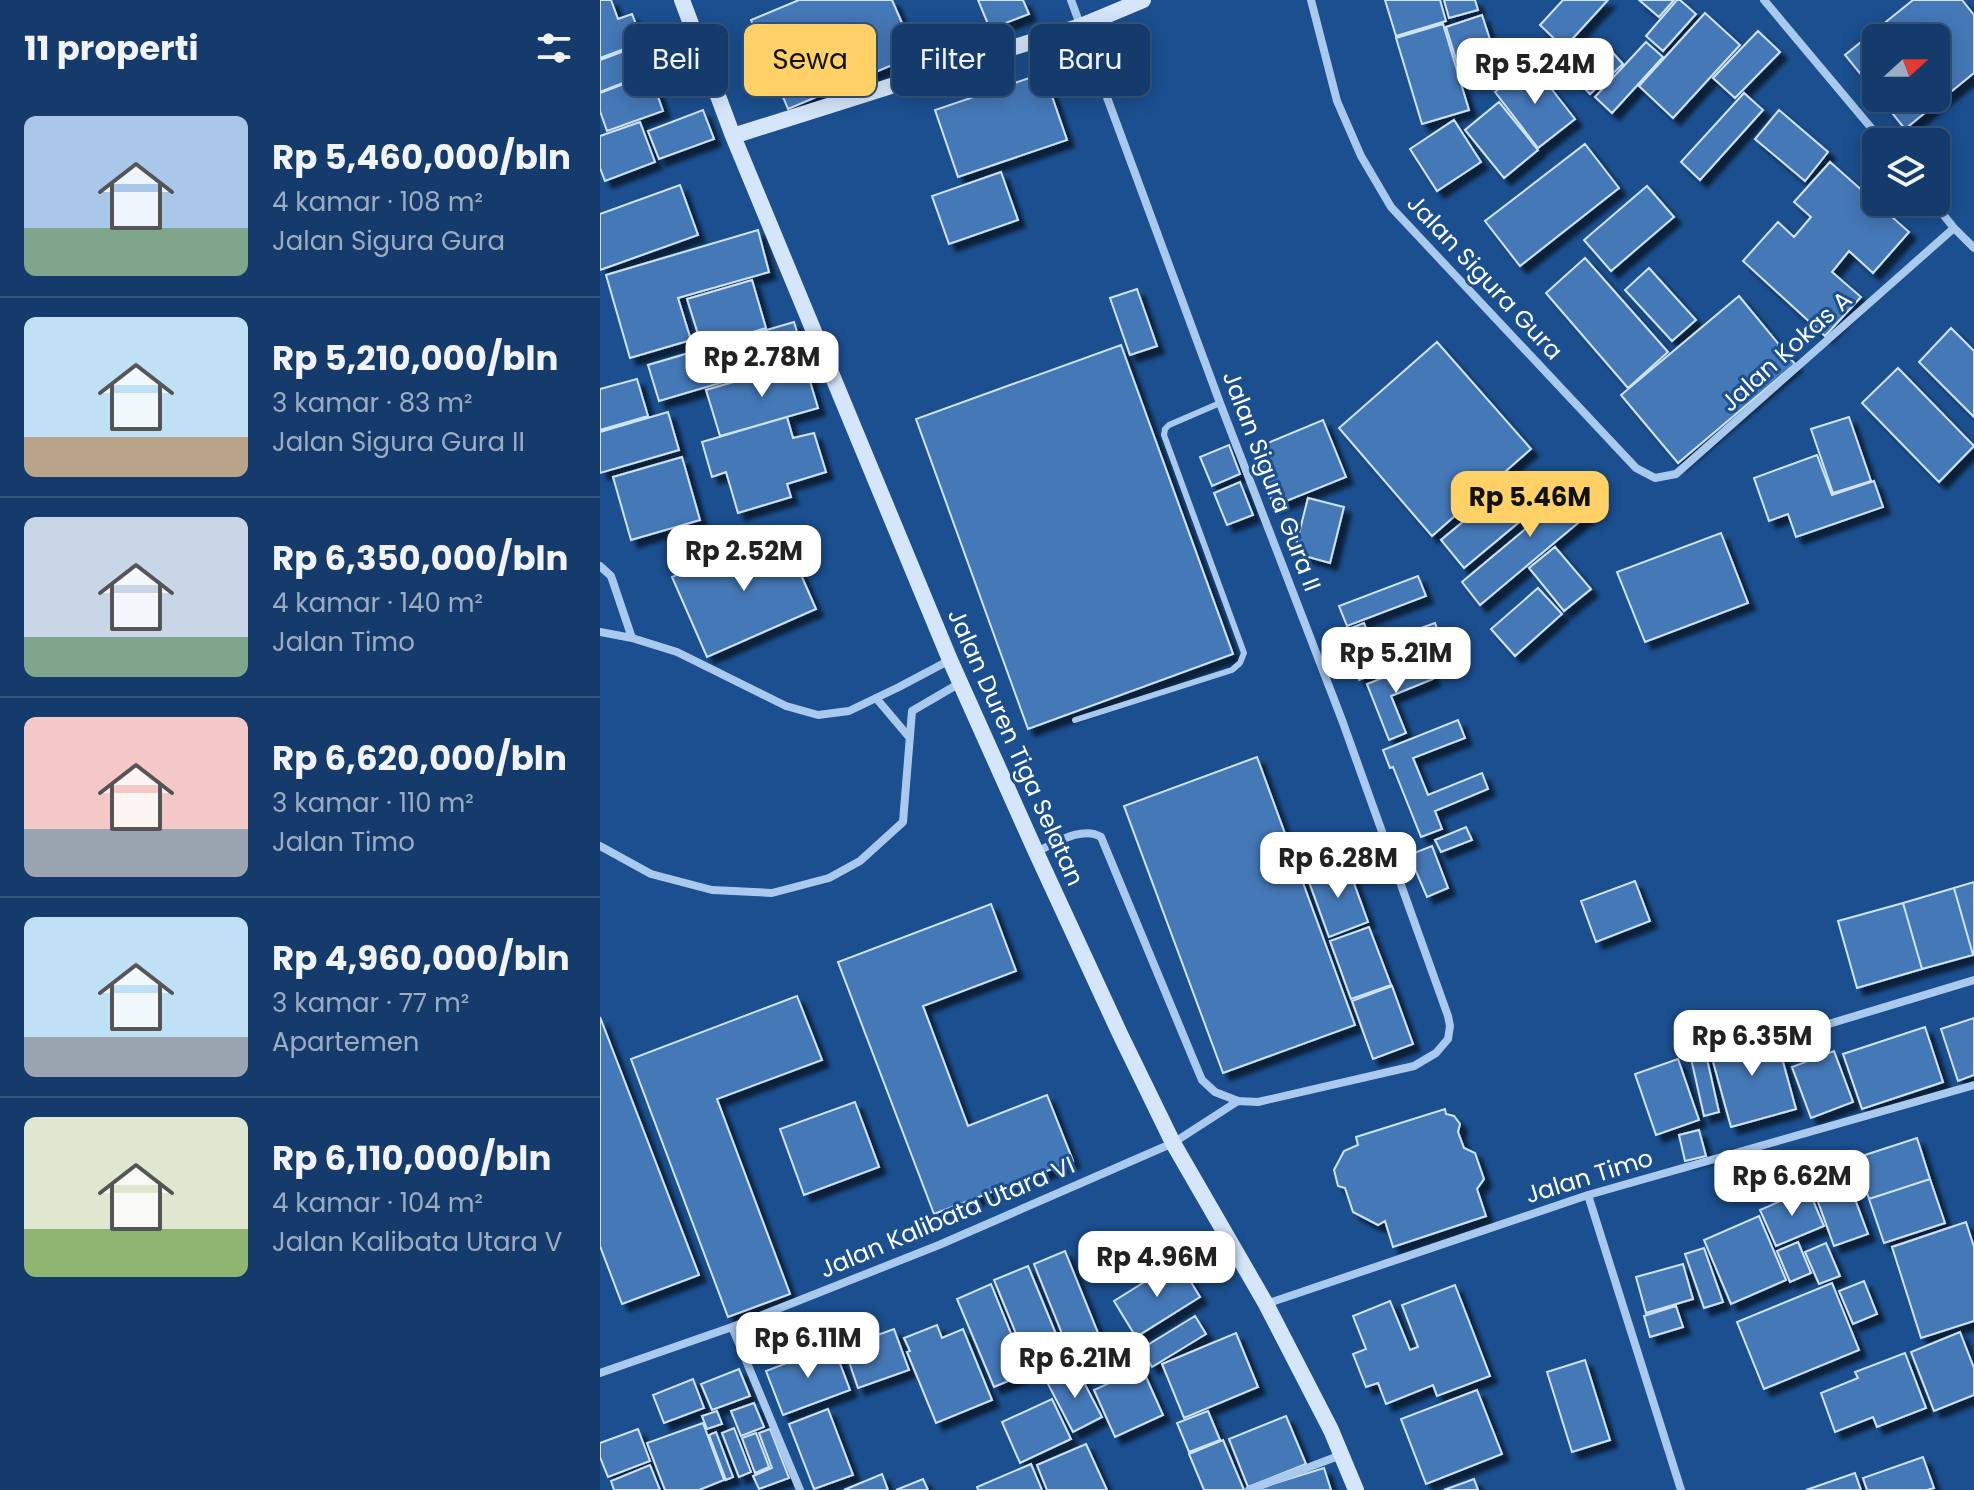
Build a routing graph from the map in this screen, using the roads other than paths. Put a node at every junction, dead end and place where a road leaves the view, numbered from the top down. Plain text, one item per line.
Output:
1 (682, 0) edge
2 (1071, 0) edge
3 (1143, 0) edge
4 (1311, 0) edge
5 (1764, 0) edge
6 (1080, 24) edge
7 (1086, 24) edge
8 (1030, 42) edge
9 (1107, 96) edge
10 (1871, 128) edge
11 (733, 136) junction
12 (1944, 216) edge
13 (1954, 228) junction
14 (1974, 248) edge
15 (1220, 403) junction
16 (1636, 468) joint
17 (600, 566) edge
18 (600, 632) edge
19 (632, 638) junction
20 (950, 660) junction
21 (960, 683) junction
22 (876, 698) junction
23 (1075, 720) dead end
24 (909, 737) junction
25 (600, 846) edge
26 (1036, 852) junction
27 (1974, 980) edge
28 (1789, 1036) dead end
29 (1974, 1085) edge
30 (1238, 1101) junction
31 (1173, 1143) junction
32 (1588, 1195) junction
33 (1266, 1304) junction
34 (732, 1327) junction
35 (600, 1373) edge
36 (1341, 1455) junction
37 (800, 1490) edge
38 (1249, 1490) edge
39 (1356, 1490) edge
40 (1681, 1490) edge

1 - 11 street, Jalan Duren Tiga Selatan
2 - 6 street, Jalan Sigura Gura II
3 - 7 street
4 - 16 street, Jalan Sigura Gura
5 - 10 street
8 - 11 street
9 - 15 street, Jalan Sigura Gura II
11 - 20 street, Jalan Duren Tiga Selatan
12 - 13 street
13 - 14 street
13 - 16 street, Jalan Kokas A
15 - 23 lane
15 - 30 street, Jalan Sigura Gura II
17 - 19 street
18 - 19 street
19 - 22 street
20 - 21 street, Jalan Duren Tiga Selatan
20 - 22 street
21 - 24 street
21 - 26 street, Jalan Duren Tiga Selatan
22 - 24 street
24 - 25 street
26 - 30 street
26 - 31 street, Jalan Duren Tiga Selatan
27 - 28 street
29 - 32 street, Jalan Timo
30 - 31 street, Jalan Sigura Gura II
31 - 33 street, Jalan Duren Tiga Selatan
31 - 34 street, Jalan Kalibata Utara VI
32 - 33 street, Jalan Timo
32 - 40 street
33 - 36 street, Jalan Duren Tiga Selatan
34 - 35 street, Jalan Kalibata Utara VI
34 - 37 street
36 - 38 street
36 - 39 street, Jalan Duren Tiga Selatan

